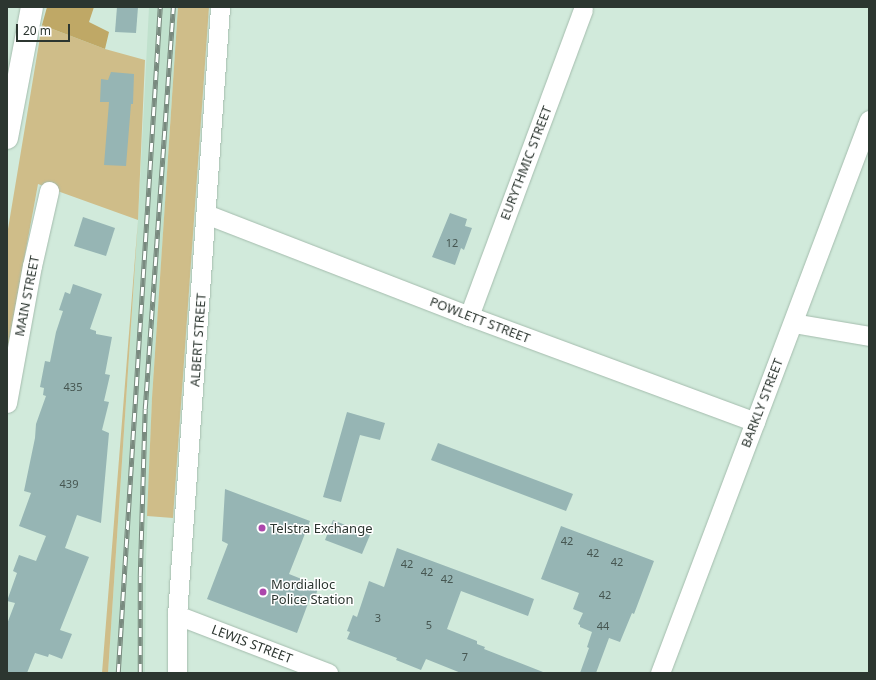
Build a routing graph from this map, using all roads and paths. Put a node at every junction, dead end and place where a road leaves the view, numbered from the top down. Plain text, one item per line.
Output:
1 (32, 7) edge
2 (220, 7) edge
3 (583, 10) dead end
4 (868, 127) edge
5 (7, 138) edge
6 (49, 191) dead end
7 (206, 214) junction
8 (468, 316) junction
9 (793, 323) junction
10 (869, 336) edge
11 (7, 403) edge
12 (755, 422) junction
13 (177, 615) junction
14 (177, 673) edge
15 (328, 673) edge
16 (660, 673) edge

1 - 5 highway
2 - 7 street, ALBERT STREET
3 - 8 street, EURYTHMIC STREET
4 - 9 street, BARKLY STREET
6 - 11 street, MAIN STREET
7 - 8 street, POWLETT STREET
7 - 13 street, ALBERT STREET
8 - 12 street, POWLETT STREET
9 - 10 street
9 - 12 street, BARKLY STREET
12 - 16 street, BARKLY STREET
13 - 14 street, ALBERT STREET
13 - 15 street, LEWIS STREET

